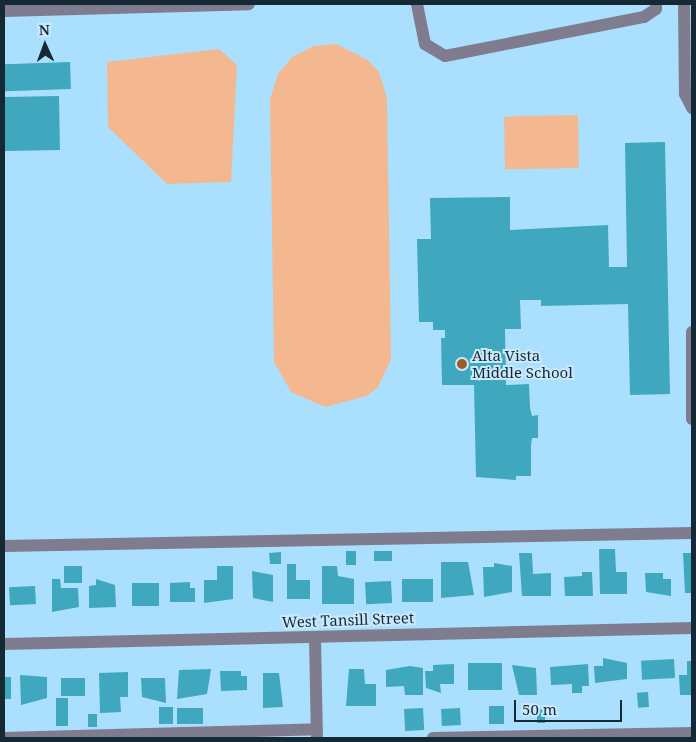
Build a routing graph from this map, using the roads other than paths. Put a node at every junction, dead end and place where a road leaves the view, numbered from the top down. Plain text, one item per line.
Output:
1 (249, 4) edge
2 (417, 4) edge
3 (656, 4) edge
4 (684, 4) edge
5 (4, 11) edge
6 (692, 108) edge
7 (692, 332) edge
8 (692, 419) edge
9 (692, 533) edge
10 (4, 546) edge
11 (692, 628) edge
12 (315, 638) junction
13 (4, 644) edge
14 (692, 733) edge
15 (317, 734) edge
16 (222, 735) edge
17 (4, 738) edge
18 (434, 738) edge

1 - 5 street
2 - 3 street
4 - 6 street
7 - 8 street
9 - 10 street
11 - 12 street, West Tansill Street
12 - 13 street, West Tansill Street
12 - 15 street
14 - 18 street
15 - 16 street
16 - 17 street

